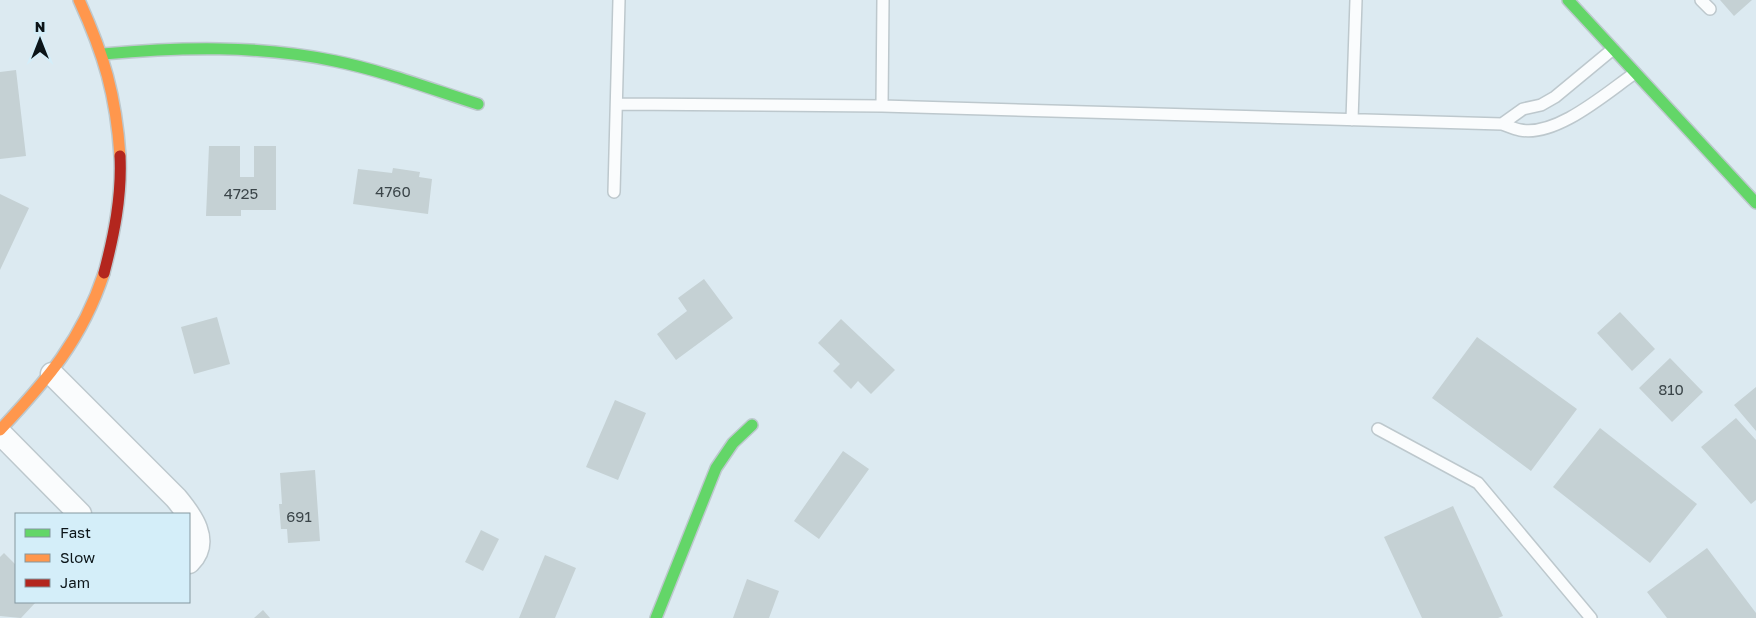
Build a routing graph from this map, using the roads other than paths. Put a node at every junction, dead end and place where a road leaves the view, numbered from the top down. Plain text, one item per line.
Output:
1 (79, 0) edge
2 (619, 0) edge
3 (882, 0) edge
4 (1356, 0) edge
5 (1568, 0) edge
6 (1613, 49) junction
7 (103, 54) junction
8 (1635, 73) junction
9 (478, 104) dead end
10 (616, 104) junction
11 (882, 106) junction
12 (1352, 120) junction
13 (1502, 124) junction
14 (614, 192) dead end
15 (1756, 203) edge
16 (52, 374) junction
17 (752, 425) dead end
18 (1378, 429) dead end
19 (0, 432) edge
20 (79, 513) edge
21 (189, 513) edge
22 (190, 515) edge
23 (190, 561) edge
24 (656, 618) edge
25 (1591, 618) edge

1 - 7 street
2 - 10 lane
3 - 11 lane
4 - 12 lane
5 - 6 street
6 - 8 street
6 - 13 lane
7 - 9 street
7 - 16 street
8 - 13 lane
8 - 15 street
10 - 11 lane
10 - 14 lane
11 - 12 lane
12 - 13 lane
16 - 19 street
16 - 21 street
17 - 24 street
18 - 25 lane
19 - 20 street
22 - 23 street

